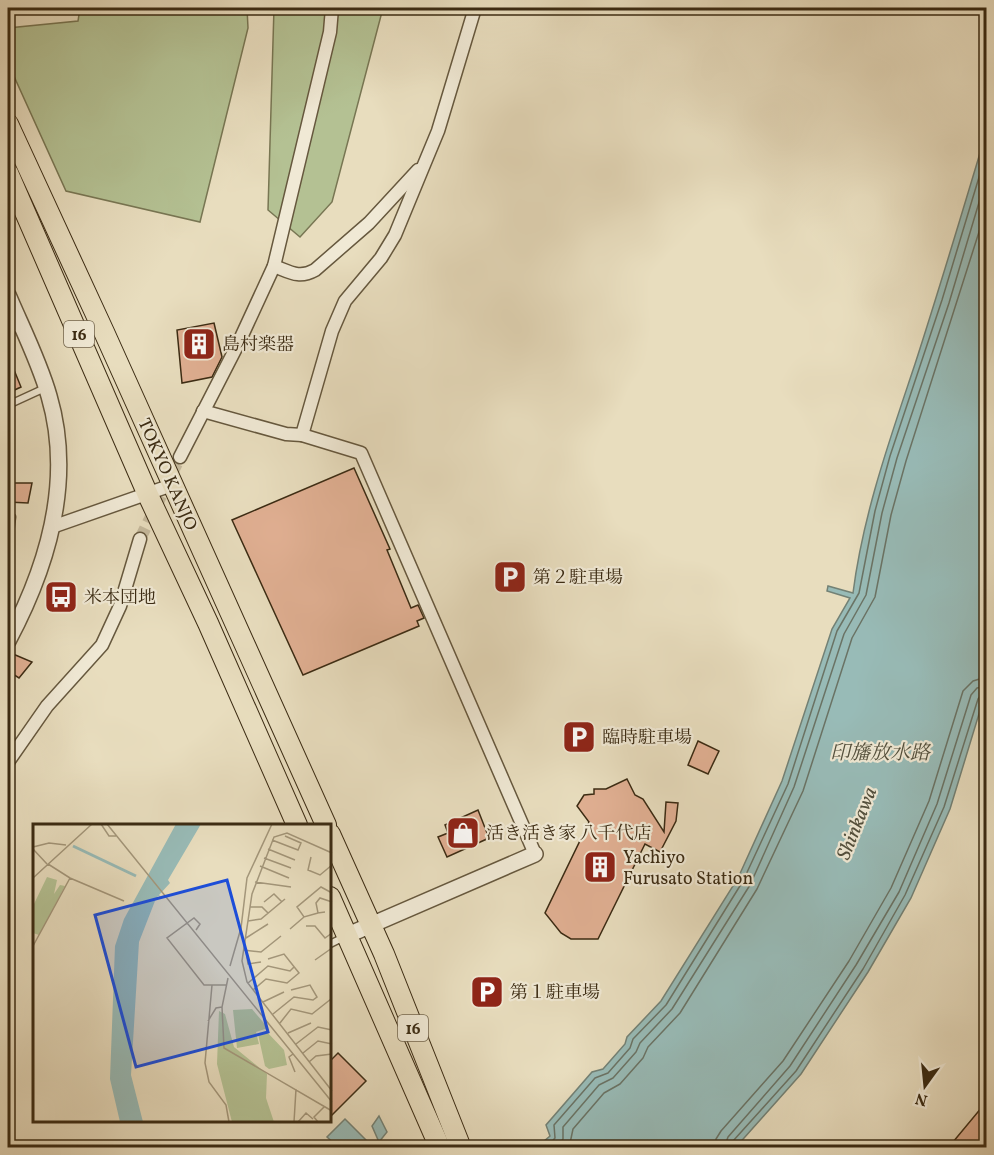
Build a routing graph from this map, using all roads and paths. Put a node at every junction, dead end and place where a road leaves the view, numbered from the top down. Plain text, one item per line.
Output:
1 (332, 8) edge
2 (475, 8) edge
3 (8, 124) edge
4 (425, 161) junction
5 (8, 173) edge
6 (274, 266) junction
7 (8, 295) edge
8 (14, 329) edge
9 (46, 387) junction
10 (8, 405) edge
11 (204, 411) junction
12 (302, 435) junction
13 (180, 457) tunnel mouth
14 (172, 485) junction
15 (148, 495) junction
16 (8, 516) edge
17 (52, 528) junction
18 (140, 539) tunnel mouth
19 (8, 547) edge
20 (12, 622) edge
21 (8, 641) edge
22 (8, 762) edge
23 (297, 824) edge
24 (326, 824) edge
25 (332, 838) edge
26 (535, 854) joint
27 (332, 906) edge
28 (371, 924) junction
29 (339, 939) edge
30 (458, 1140) edge
31 (440, 1147) edge

1 - 6 street
2 - 4 street
3 - 14 highway, TOKYO KANJO / 16
4 - 6 street
4 - 12 street
5 - 15 highway, TOKYO KANJO / 16
6 - 11 street
7 - 8 street
8 - 9 street
9 - 10 lane
9 - 17 street
11 - 12 street
11 - 13 street
12 - 26 street
14 - 15 street
14 - 24 highway, TOKYO KANJO / 16
15 - 17 street
15 - 23 highway, TOKYO KANJO / 16
16 - 19 lane
17 - 20 street
18 - 22 street
20 - 21 street
25 - 28 highway, 16
26 - 28 street
27 - 29 highway, 16
28 - 29 street
28 - 30 highway, 16
29 - 31 highway, 16

